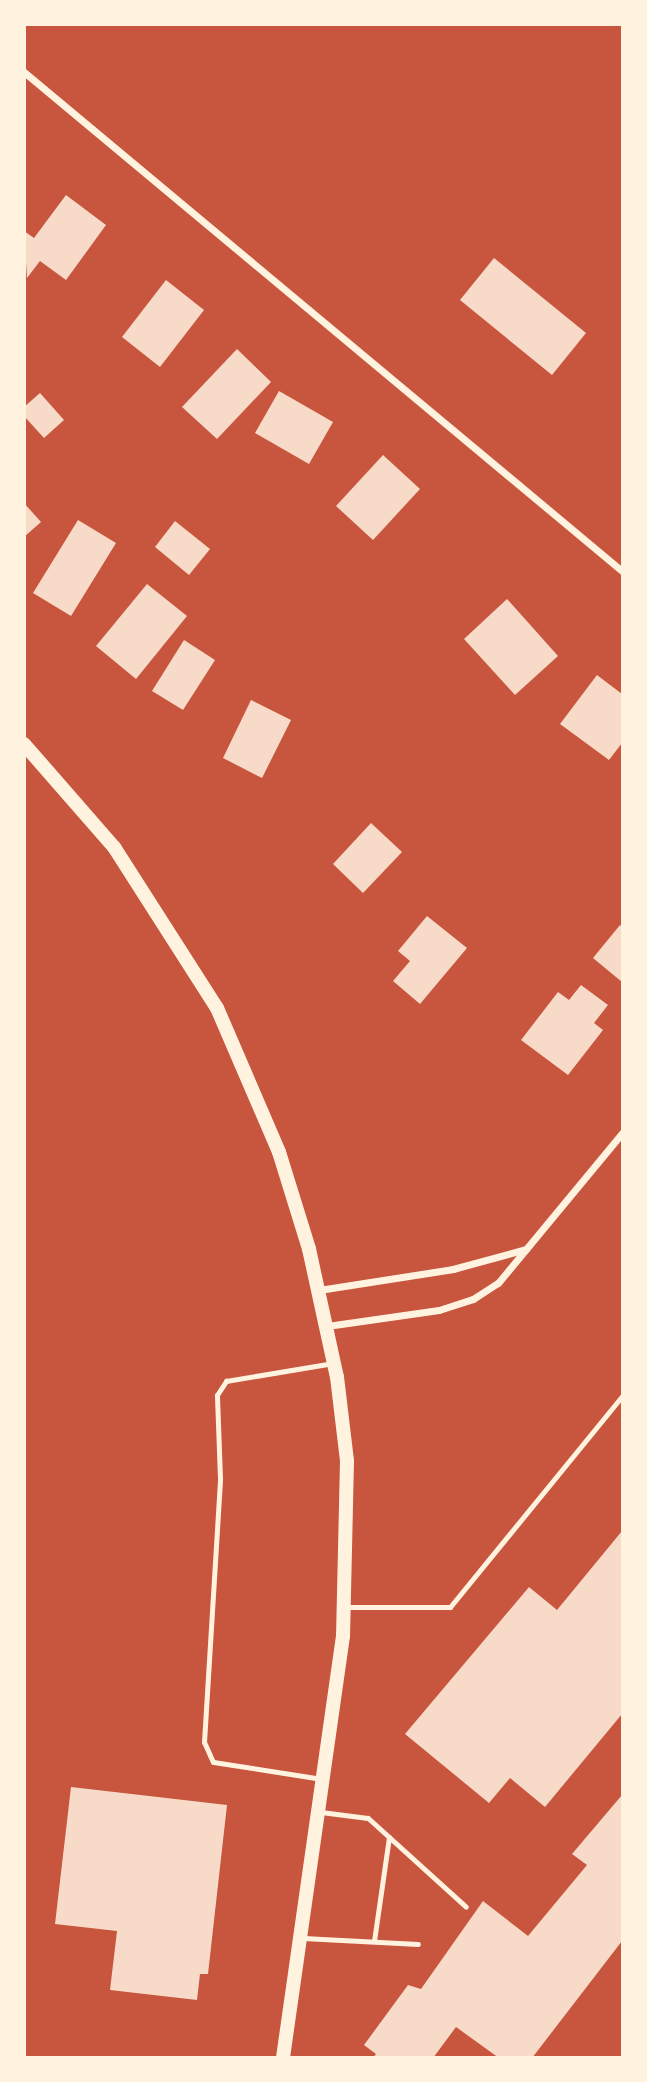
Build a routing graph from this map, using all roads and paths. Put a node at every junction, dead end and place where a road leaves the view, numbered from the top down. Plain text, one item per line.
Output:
1 (24, 72) edge
2 (622, 570) edge
3 (24, 744) edge
4 (622, 1133) edge
5 (530, 1248) junction
6 (319, 1290) junction
7 (327, 1326) junction
8 (334, 1362) junction
9 (622, 1396) edge
10 (344, 1607) junction
11 (322, 1779) junction
12 (318, 1812) junction
13 (389, 1837) junction
14 (466, 1907) dead end
15 (300, 1938) junction
16 (374, 1941) junction
17 (418, 1944) dead end
18 (283, 2057) edge

1 - 2 street
3 - 6 main road
4 - 5 street
5 - 6 street
5 - 7 street
6 - 7 main road
7 - 8 main road
8 - 10 main road
8 - 11 lane
9 - 10 lane
10 - 11 main road
11 - 12 main road
12 - 13 lane
12 - 15 main road
13 - 14 lane
13 - 16 lane
15 - 16 lane
15 - 18 main road
16 - 17 lane

